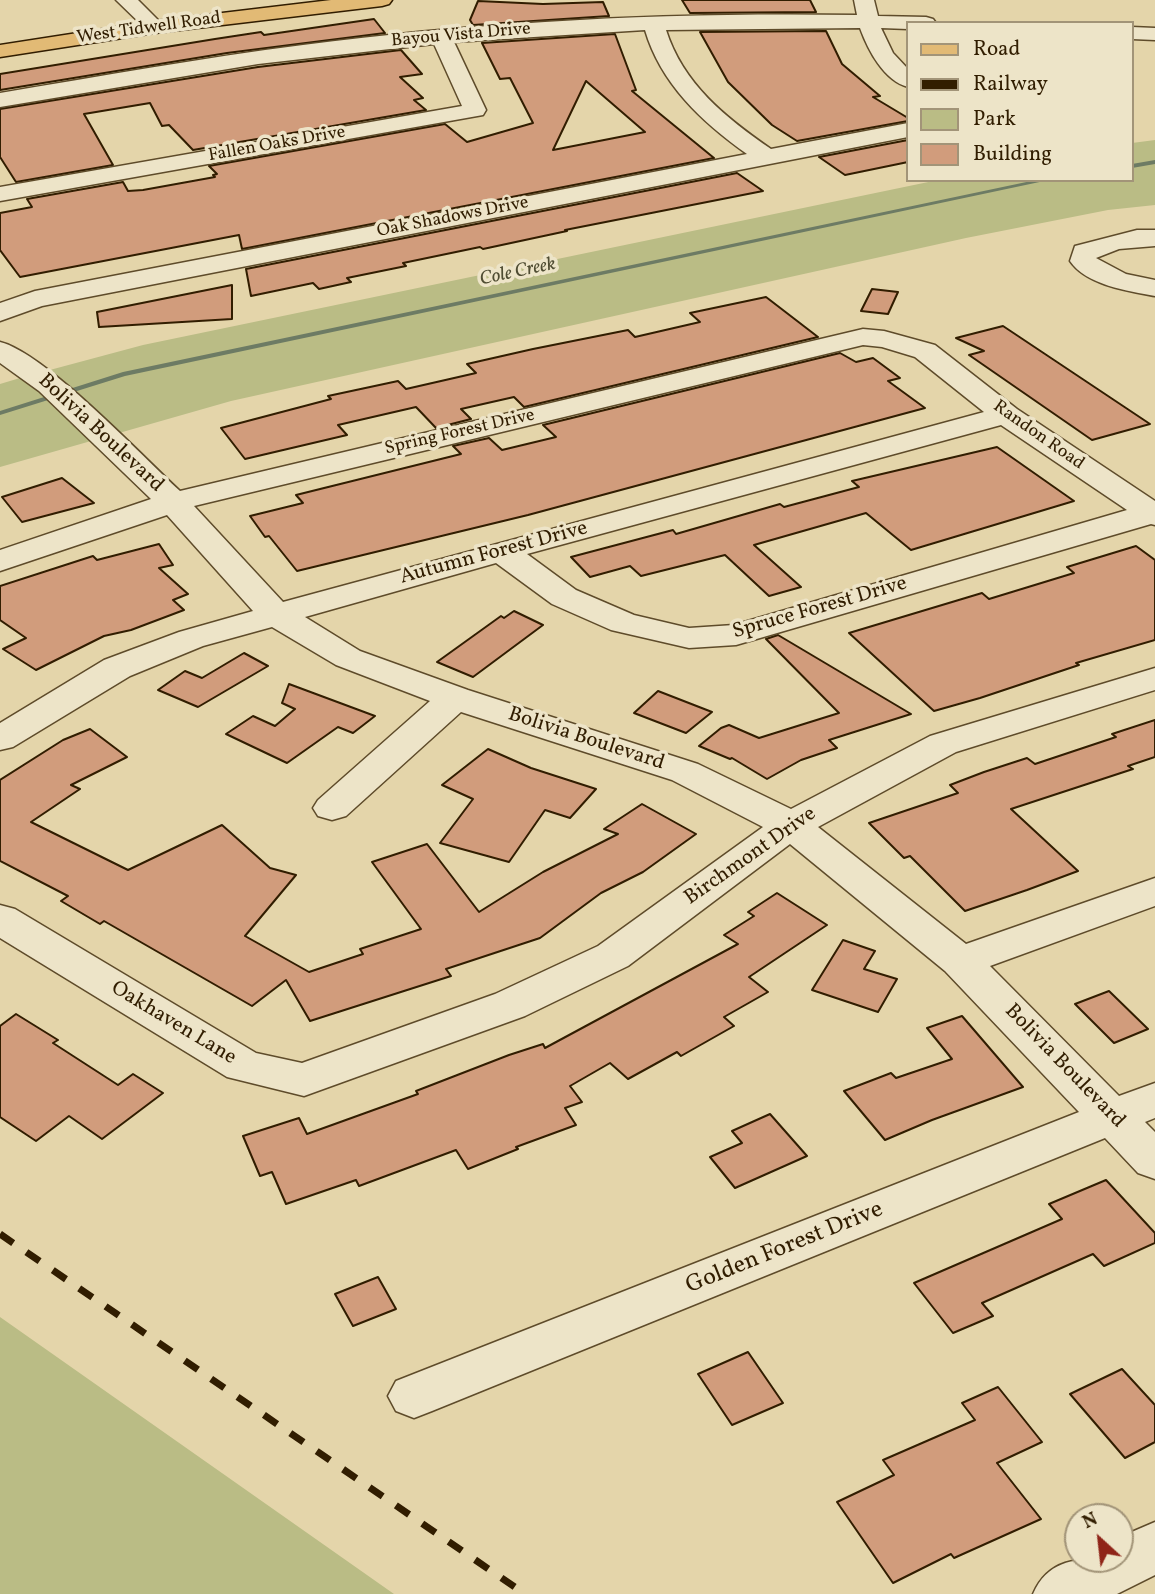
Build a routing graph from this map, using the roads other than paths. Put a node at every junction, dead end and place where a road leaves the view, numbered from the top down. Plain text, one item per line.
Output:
1 (126, 0) edge
2 (252, 0) edge
3 (382, 0) edge
4 (866, 10) edge
5 (148, 21) junction
6 (917, 21) edge
7 (653, 23) junction
8 (1134, 33) edge
9 (1155, 34) edge
10 (0, 37) edge
11 (441, 37) junction
12 (0, 51) edge
13 (906, 78) edge
14 (0, 100) edge
15 (906, 130) edge
16 (766, 157) junction
17 (0, 194) edge
18 (1155, 238) edge
19 (1155, 288) edge
20 (0, 313) edge
21 (0, 349) edge
22 (925, 351) joint
23 (1006, 415) junction
24 (173, 502) junction
25 (1154, 514) edge
26 (500, 551) junction
27 (0, 561) edge
28 (275, 614) junction
29 (1155, 679) edge
30 (456, 698) junction
31 (0, 739) edge
32 (332, 808) dead end
33 (791, 825) junction
34 (1155, 891) edge
35 (0, 919) edge
36 (960, 961) junction
37 (359, 1059) joint
38 (1134, 1109) edge
39 (1155, 1161) edge
40 (414, 1396) dead end
41 (1155, 1547) edge
42 (1061, 1594) edge

1 - 5 street
2 - 5 main road, West Tidwell Road
3 - 5 main road, West Tidwell Road
4 - 6 street, Bayou Vista Drive
4 - 7 street, Bayou Vista Drive
4 - 13 street
5 - 10 main road, West Tidwell Road
5 - 12 main road, West Tidwell Road
7 - 11 street, Bayou Vista Drive
7 - 16 street
8 - 9 street
11 - 14 street, Bayou Vista Drive
11 - 17 street, Fallen Oaks Drive
15 - 16 street, Oak Shadows Drive
16 - 20 street, Oak Shadows Drive
18 - 19 street
21 - 24 street, Bolivia Boulevard
22 - 23 street, Randon Road
22 - 24 street, Spring Forest Drive
23 - 25 street, Randon Road
23 - 26 street, Autumn Forest Drive
24 - 27 street, Spring Forest Drive
24 - 28 street, Bolivia Boulevard
25 - 26 street, Spruce Forest Drive
26 - 28 street, Autumn Forest Drive
28 - 30 street, Bolivia Boulevard
28 - 31 street, Autumn Forest Drive
29 - 33 street, Birchmont Drive
30 - 32 street
30 - 33 street, Bolivia Boulevard
33 - 36 street, Bolivia Boulevard
33 - 37 street, Birchmont Drive
34 - 36 street
35 - 37 street, Oakhaven Lane
36 - 38 street, Bolivia Boulevard
38 - 39 street, Bolivia Boulevard
38 - 40 street, Golden Forest Drive
41 - 42 street

